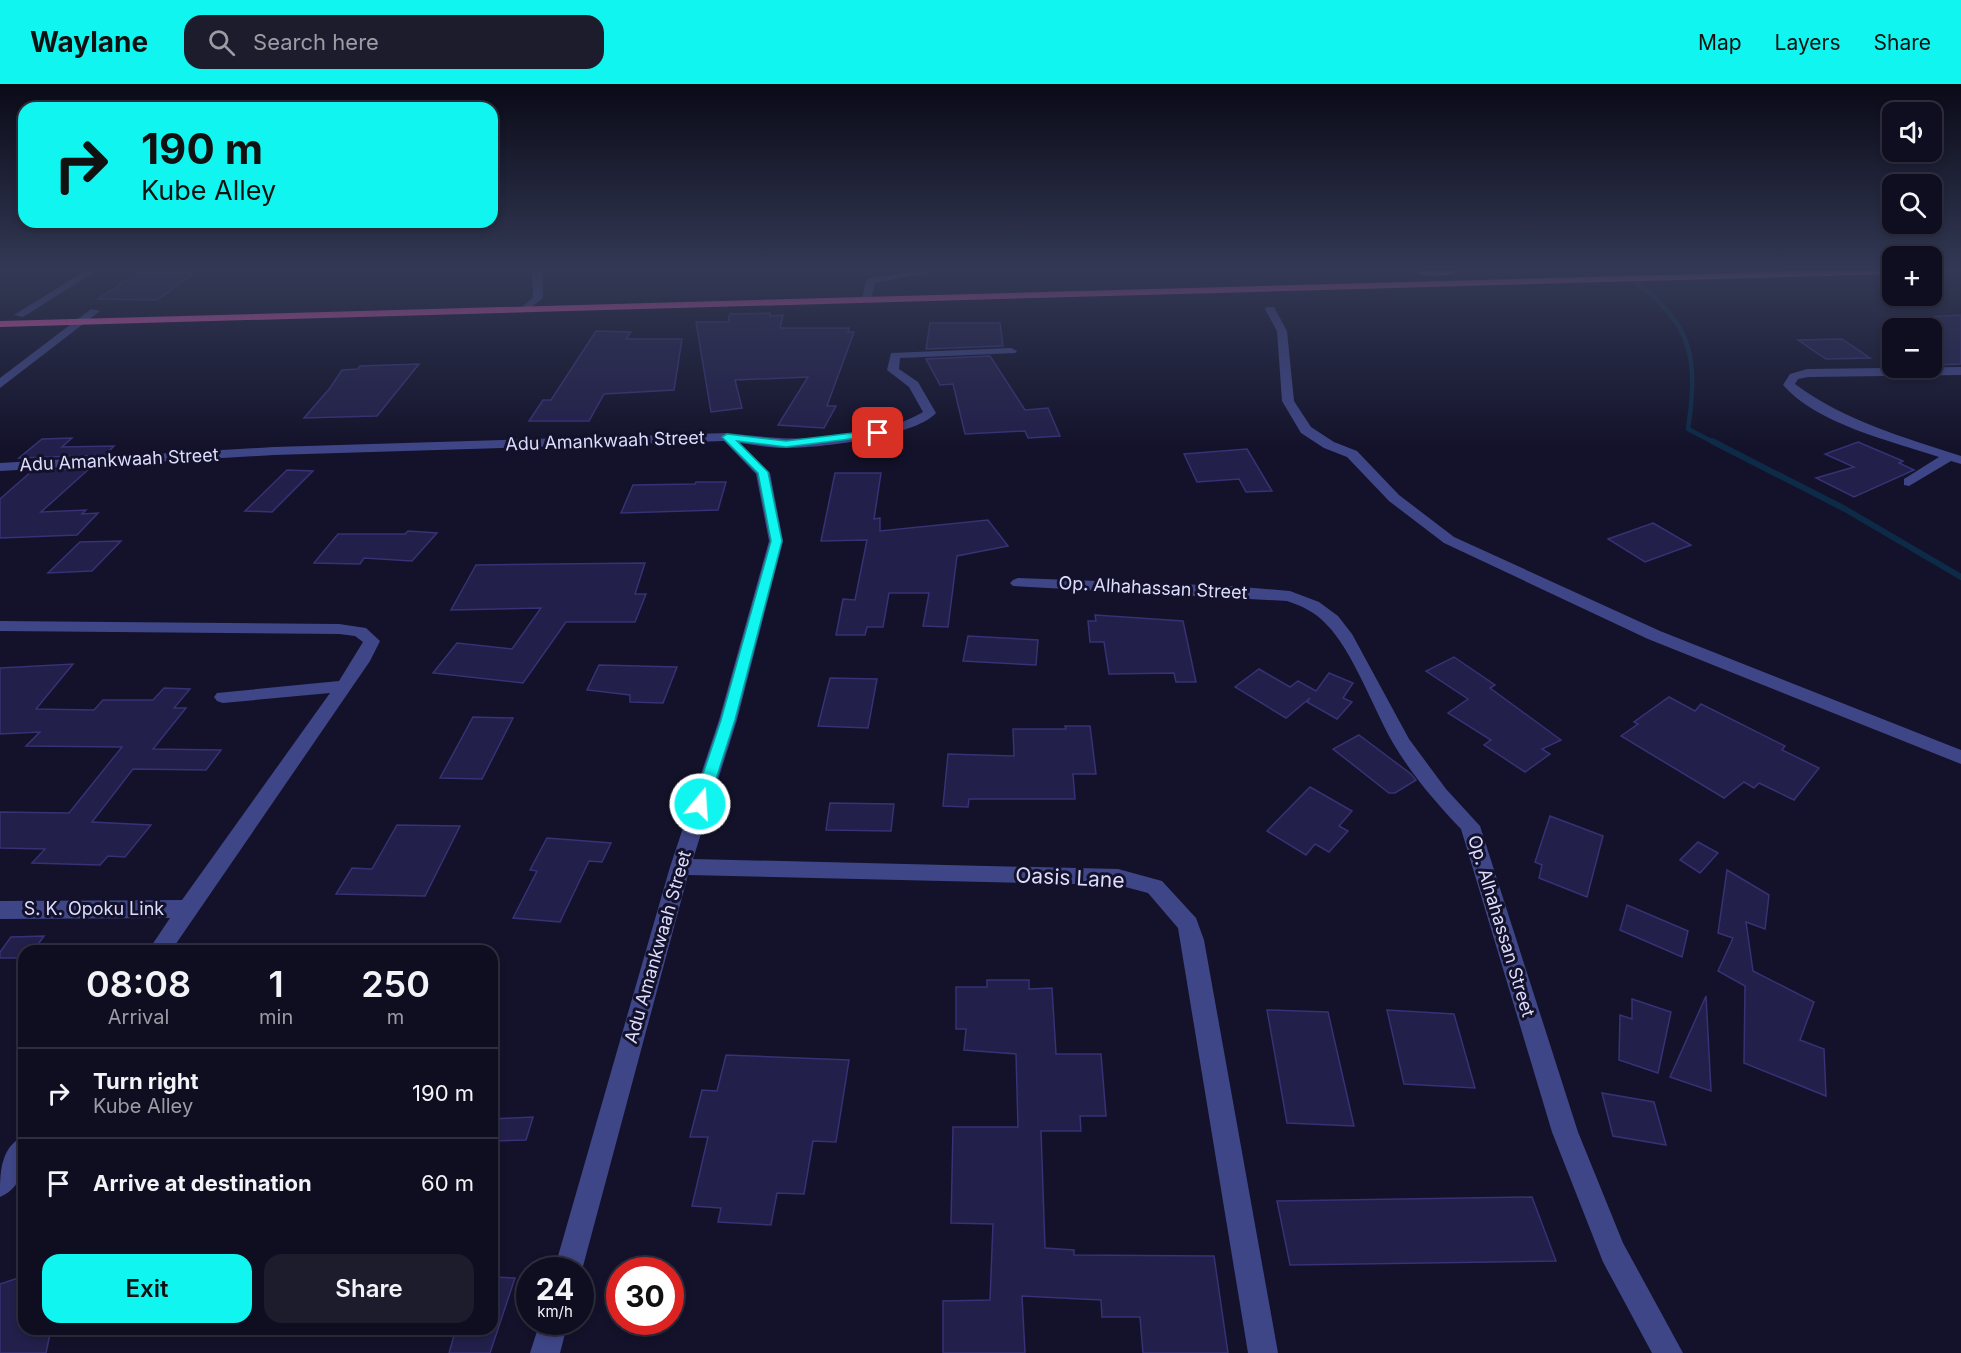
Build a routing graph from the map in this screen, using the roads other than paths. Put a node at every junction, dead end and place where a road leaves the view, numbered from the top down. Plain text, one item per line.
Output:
1 (71, 330) edge
2 (1282, 330) edge
3 (1011, 351) dead end
4 (1961, 370) edge
5 (0, 384) edge
6 (727, 437) junction
7 (1955, 458) edge
8 (0, 467) edge
9 (1909, 482) dead end
10 (1018, 583) dead end
11 (0, 626) edge
12 (343, 686) junction
13 (223, 698) dead end
14 (1961, 757) edge
15 (680, 867) junction
16 (188, 909) junction
17 (0, 910) edge
18 (163, 945) edge
19 (18, 1158) edge
20 (0, 1184) edge
21 (572, 1257) edge
22 (551, 1335) edge
23 (546, 1353) edge
24 (1263, 1353) edge
25 (1668, 1353) edge

1 - 5 street
2 - 14 street
3 - 6 street
4 - 7 street
6 - 8 street, Adu Amankwaah Street
6 - 15 street, Adu Amankwaah Street
7 - 9 street
10 - 25 street, Op. Alhahassan Street
11 - 12 street
12 - 13 street
12 - 16 street
15 - 21 street, Adu Amankwaah Street
15 - 24 street, Oasis Lane
16 - 17 street, S. K. Opoku Link
16 - 18 street
19 - 20 street
22 - 23 street

